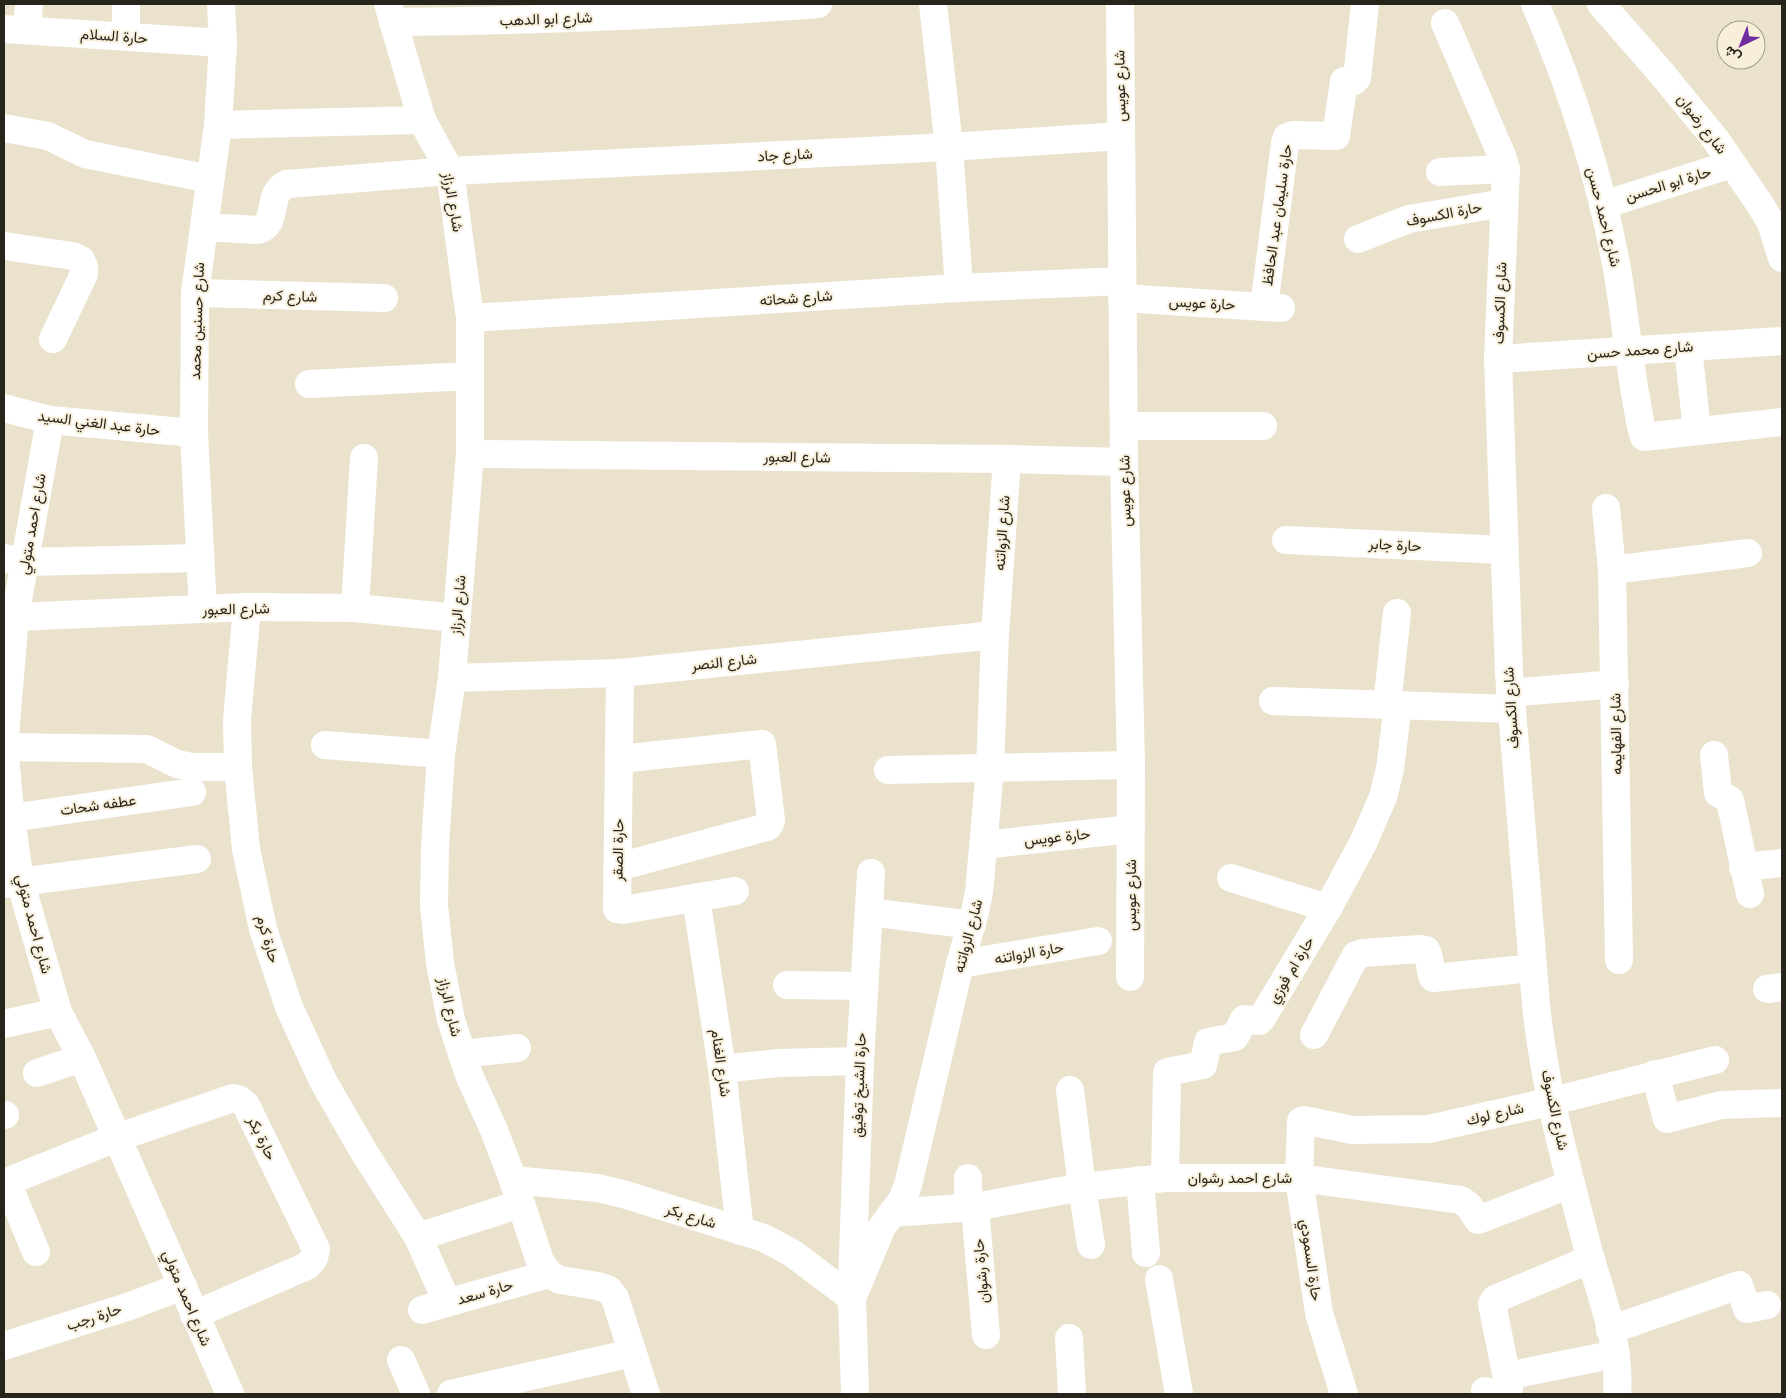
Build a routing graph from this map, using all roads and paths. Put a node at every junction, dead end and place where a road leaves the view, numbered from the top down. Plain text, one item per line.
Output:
1 (126, 4) edge
2 (221, 4) edge
3 (818, 4) edge
4 (932, 4) edge
5 (1120, 4) edge
6 (1364, 4) edge
7 (1535, 4) edge
8 (1601, 4) edge
9 (716, 8) edge
10 (491, 12) edge
11 (390, 13) edge
12 (20, 21) edge
13 (1445, 23) dead end
14 (126, 36) junction
15 (223, 43) junction
16 (422, 120) junction
17 (218, 125) junction
18 (4, 128) edge
19 (1121, 136) junction
20 (949, 147) junction
21 (1732, 164) junction
22 (1506, 169) junction
23 (450, 171) junction
24 (1440, 172) dead end
25 (210, 179) junction
26 (1504, 203) junction
27 (1603, 205) junction
28 (204, 226) junction
29 (1358, 239) dead end
30 (4, 246) edge
31 (1782, 258) edge
32 (959, 288) junction
33 (1122, 289) junction
34 (196, 293) junction
35 (384, 298) dead end
36 (1273, 307) joint
37 (470, 318) junction
38 (53, 339) dead end
39 (1782, 341) edge
40 (1688, 347) junction
41 (1628, 351) junction
42 (1498, 359) junction
43 (470, 376) junction
44 (310, 384) dead end
45 (4, 408) edge
46 (50, 420) junction
47 (1782, 422) edge
48 (1124, 426) junction
49 (1263, 426) dead end
50 (1697, 431) junction
51 (194, 433) junction
52 (470, 454) junction
53 (364, 458) dead end
54 (1007, 459) junction
55 (1124, 462) junction
56 (1606, 508) dead end
57 (1286, 540) dead end
58 (1504, 550) junction
59 (1748, 553) dead end
60 (200, 558) junction
61 (14, 560) edge
62 (1612, 570) junction
63 (247, 608) junction
64 (355, 608) junction
65 (203, 609) junction
66 (1397, 613) dead end
67 (15, 618) junction
68 (457, 618) junction
69 (995, 635) junction
70 (620, 673) junction
71 (452, 678) junction
72 (1615, 684) junction
73 (1510, 701) junction
74 (1273, 702) dead end
75 (1392, 705) junction
76 (325, 745) dead end
77 (4, 747) edge
78 (441, 754) junction
79 (1714, 755) dead end
80 (620, 759) junction
81 (1131, 765) junction
82 (238, 767) junction
83 (990, 769) junction
84 (888, 770) dead end
85 (192, 792) dead end
86 (7, 818) edge
87 (1131, 829) junction
88 (983, 845) junction
89 (197, 859) dead end
90 (1782, 864) edge
91 (618, 867) junction
92 (1743, 867) junction
93 (871, 873) dead end
94 (1231, 878) dead end
95 (12, 883) edge
96 (735, 891) dead end
97 (1750, 894) dead end
98 (696, 896) junction
99 (1328, 908) junction
100 (869, 912) junction
101 (972, 925) junction
102 (1098, 941) dead end
103 (1619, 960) dead end
104 (960, 964) junction
105 (1533, 968) junction
106 (1130, 977) dead end
107 (787, 985) dead end
108 (864, 986) junction
109 (58, 1012) junction
110 (4, 1024) edge
111 (1314, 1035) dead end
112 (517, 1048) dead end
113 (462, 1054) junction
114 (82, 1058) junction
115 (1714, 1060) dead end
116 (860, 1061) junction
117 (722, 1069) junction
118 (37, 1073) dead end
119 (1654, 1074) junction
120 (1070, 1090) dead end
121 (1553, 1101) junction
122 (1782, 1103) edge
123 (1301, 1122) joint
124 (116, 1138) junction
125 (968, 1178) dead end
126 (1299, 1178) junction
127 (1152, 1179) junction
128 (5, 1182) edge
129 (1571, 1184) junction
130 (1082, 1187) junction
131 (517, 1192) junction
132 (972, 1207) junction
133 (892, 1213) junction
134 (740, 1231) junction
135 (418, 1237) junction
136 (1091, 1245) dead end
137 (36, 1252) dead end
138 (1146, 1254) dead end
139 (1591, 1258) junction
140 (549, 1274) junction
141 (1159, 1280) dead end
142 (183, 1286) junction
143 (852, 1298) junction
144 (1767, 1305) dead end
145 (435, 1306) joint
146 (194, 1315) junction
147 (986, 1335) dead end
148 (1069, 1338) dead end
149 (1613, 1342) junction
150 (4, 1346) edge
151 (632, 1353) junction
152 (400, 1360) dead end
153 (1496, 1387) edge
154 (230, 1394) edge
155 (416, 1394) edge
156 (451, 1394) edge
157 (646, 1394) edge
158 (855, 1394) edge
159 (1072, 1394) edge
160 (1179, 1394) edge
161 (1344, 1394) edge
162 (1618, 1394) edge

1 - 14 street
2 - 15 street, شارع حسنين محمد
3 - 9 street, شارع ابو الدهب
4 - 20 street
5 - 19 street, شارع عويس
6 - 36 street, حارة سليمان عبد الحافظ
7 - 27 street, شارع احمد حسن
8 - 21 street, شارع رضوان
9 - 10 street, شارع ابو الدهب
10 - 11 street, شارع ابو الدهب
11 - 16 street, شارع الرزاز
12 - 14 street, حارة السلام
13 - 22 street, شارع الكسوف
14 - 15 street, حارة السلام
15 - 17 street, شارع حسنين محمد
16 - 17 street
16 - 23 street, شارع الرزاز
17 - 25 street, شارع حسنين محمد
18 - 25 street
19 - 20 street, شارع جاد
19 - 33 street, شارع عويس
20 - 23 street, شارع جاد
20 - 32 street
21 - 27 street, حارة ابو الحسن
21 - 31 street, شارع رضوان
22 - 24 street
22 - 26 street, شارع الكسوف
23 - 28 street, شارع جاد
23 - 37 street, شارع الرزاز
25 - 28 street, شارع حسنين محمد
26 - 29 street, حارة الكسوف
26 - 42 street, شارع الكسوف
27 - 41 street, شارع احمد حسن
28 - 34 street, شارع حسنين محمد
30 - 38 street
32 - 33 street, شارع شحاته
32 - 37 street, شارع شحاته
33 - 36 street, حارة عويس
33 - 48 street, شارع عويس
34 - 35 street, شارع كرم
34 - 51 street, شارع حسنين محمد
37 - 43 street, شارع الرزاز
39 - 40 street, شارع محمد حسن
40 - 41 street, شارع محمد حسن
40 - 50 street
41 - 42 street, شارع محمد حسن
41 - 50 street, شارع احمد حسن
42 - 58 street, شارع الكسوف
43 - 44 street
43 - 52 street, شارع الرزاز
45 - 46 street, حارة عبد الغني السيد
46 - 51 street, حارة عبد الغني السيد
46 - 61 street, شارع احمد متولي
47 - 50 street
48 - 49 street
48 - 55 street, شارع عويس
51 - 60 street, شارع حسنين محمد
52 - 54 street, شارع العبور
52 - 68 street, شارع الرزاز
53 - 64 street
54 - 55 street, شارع العبور
54 - 69 street, شارع الزواتنه
55 - 81 street, شارع عويس
56 - 62 street, شارع الفهايمه
57 - 58 street, حارة جابر
58 - 73 street, شارع الكسوف
59 - 62 street
60 - 61 street
60 - 65 street, شارع حسنين محمد
61 - 67 street, شارع احمد متولي
62 - 72 street, شارع الفهايمه
63 - 64 street, شارع العبور
63 - 65 street, شارع العبور
63 - 82 street, حارة كرم
64 - 68 street, شارع العبور
65 - 67 street, شارع العبور
66 - 75 street, حارة ام فوزي
67 - 77 street, شارع احمد متولي
68 - 71 street, شارع الرزاز
69 - 70 street, شارع النصر
69 - 83 street, شارع الزواتنه
70 - 71 street, شارع النصر
70 - 80 street, حارة الصقر
71 - 78 street, شارع الرزاز
72 - 73 street
72 - 103 street, شارع الفهايمه
73 - 75 street
73 - 105 street, شارع الكسوف
74 - 75 street
75 - 99 street, حارة ام فوزي
76 - 78 street
77 - 82 street
77 - 86 street, شارع احمد متولي
78 - 113 street, شارع الرزاز
79 - 92 street
80 - 91 street, حارة الصقر
80 - 91 street
81 - 83 street
81 - 87 street, شارع عويس
82 - 135 street, حارة كرم
83 - 84 street
83 - 88 street, شارع الزواتنه
85 - 86 street, عطفه شحات
86 - 95 street, شارع احمد متولي
87 - 88 street, حارة عويس
87 - 106 street, شارع عويس
88 - 101 street, شارع الزواتنه
89 - 95 street
90 - 92 street
91 - 98 street, حارة الصقر
92 - 97 street
93 - 100 street, حارة الشيخ توفيق
94 - 99 street
95 - 109 street, شارع احمد متولي
96 - 98 street, حارة الصقر
98 - 117 street, شارع الغنام
99 - 127 street, حارة ام فوزي
100 - 101 street
100 - 108 street, حارة الشيخ توفيق
101 - 104 street, شارع الزواتنه
102 - 104 street, حارة الزواتنه
104 - 133 street, شارع الزواتنه
105 - 111 street
105 - 121 street, شارع الكسوف
107 - 108 street
108 - 116 street, حارة الشيخ توفيق
109 - 110 street
109 - 114 street, شارع احمد متولي
112 - 113 street
113 - 131 street, شارع الرزاز
114 - 118 street
114 - 124 street, شارع احمد متولي
115 - 119 street, شارع لوك
116 - 117 street
116 - 143 street, حارة الشيخ توفيق
117 - 134 street, شارع الغنام
119 - 121 street, شارع لوك
119 - 122 street
120 - 130 street
121 - 123 street, شارع لوك
121 - 129 street, شارع الكسوف
123 - 126 street, حارة السمودي
124 - 128 street, حارة بكر
124 - 142 street, شارع احمد متولي
124 - 146 street, حارة بكر
125 - 132 street, حارة رشوان
126 - 127 street, شارع احمد رشوان
126 - 129 street, شارع احمد رشوان
126 - 161 street, حارة السمودي
127 - 130 street, شارع احمد رشوان
127 - 138 street
128 - 137 street
129 - 139 street, شارع الكسوف
130 - 132 street, شارع احمد رشوان
130 - 136 street
131 - 134 street, شارع بكر
131 - 135 street
131 - 140 street, شارع الرزاز
132 - 133 street, شارع احمد رشوان
132 - 147 street, حارة رشوان
133 - 143 street, شارع الزواتنه
134 - 143 street, شارع بكر
135 - 145 street, حارة كرم
139 - 149 street, شارع الكسوف
139 - 153 street
140 - 145 street, حارة سعد
140 - 151 street
141 - 160 street
142 - 146 street, شارع احمد متولي
142 - 150 street, حارة رجب
143 - 158 street, شارع الزواتنه
144 - 149 street
146 - 154 street, شارع احمد متولي
148 - 159 street
149 - 153 street
149 - 162 street, شارع الكسوف
151 - 156 street
151 - 157 street
152 - 155 street

